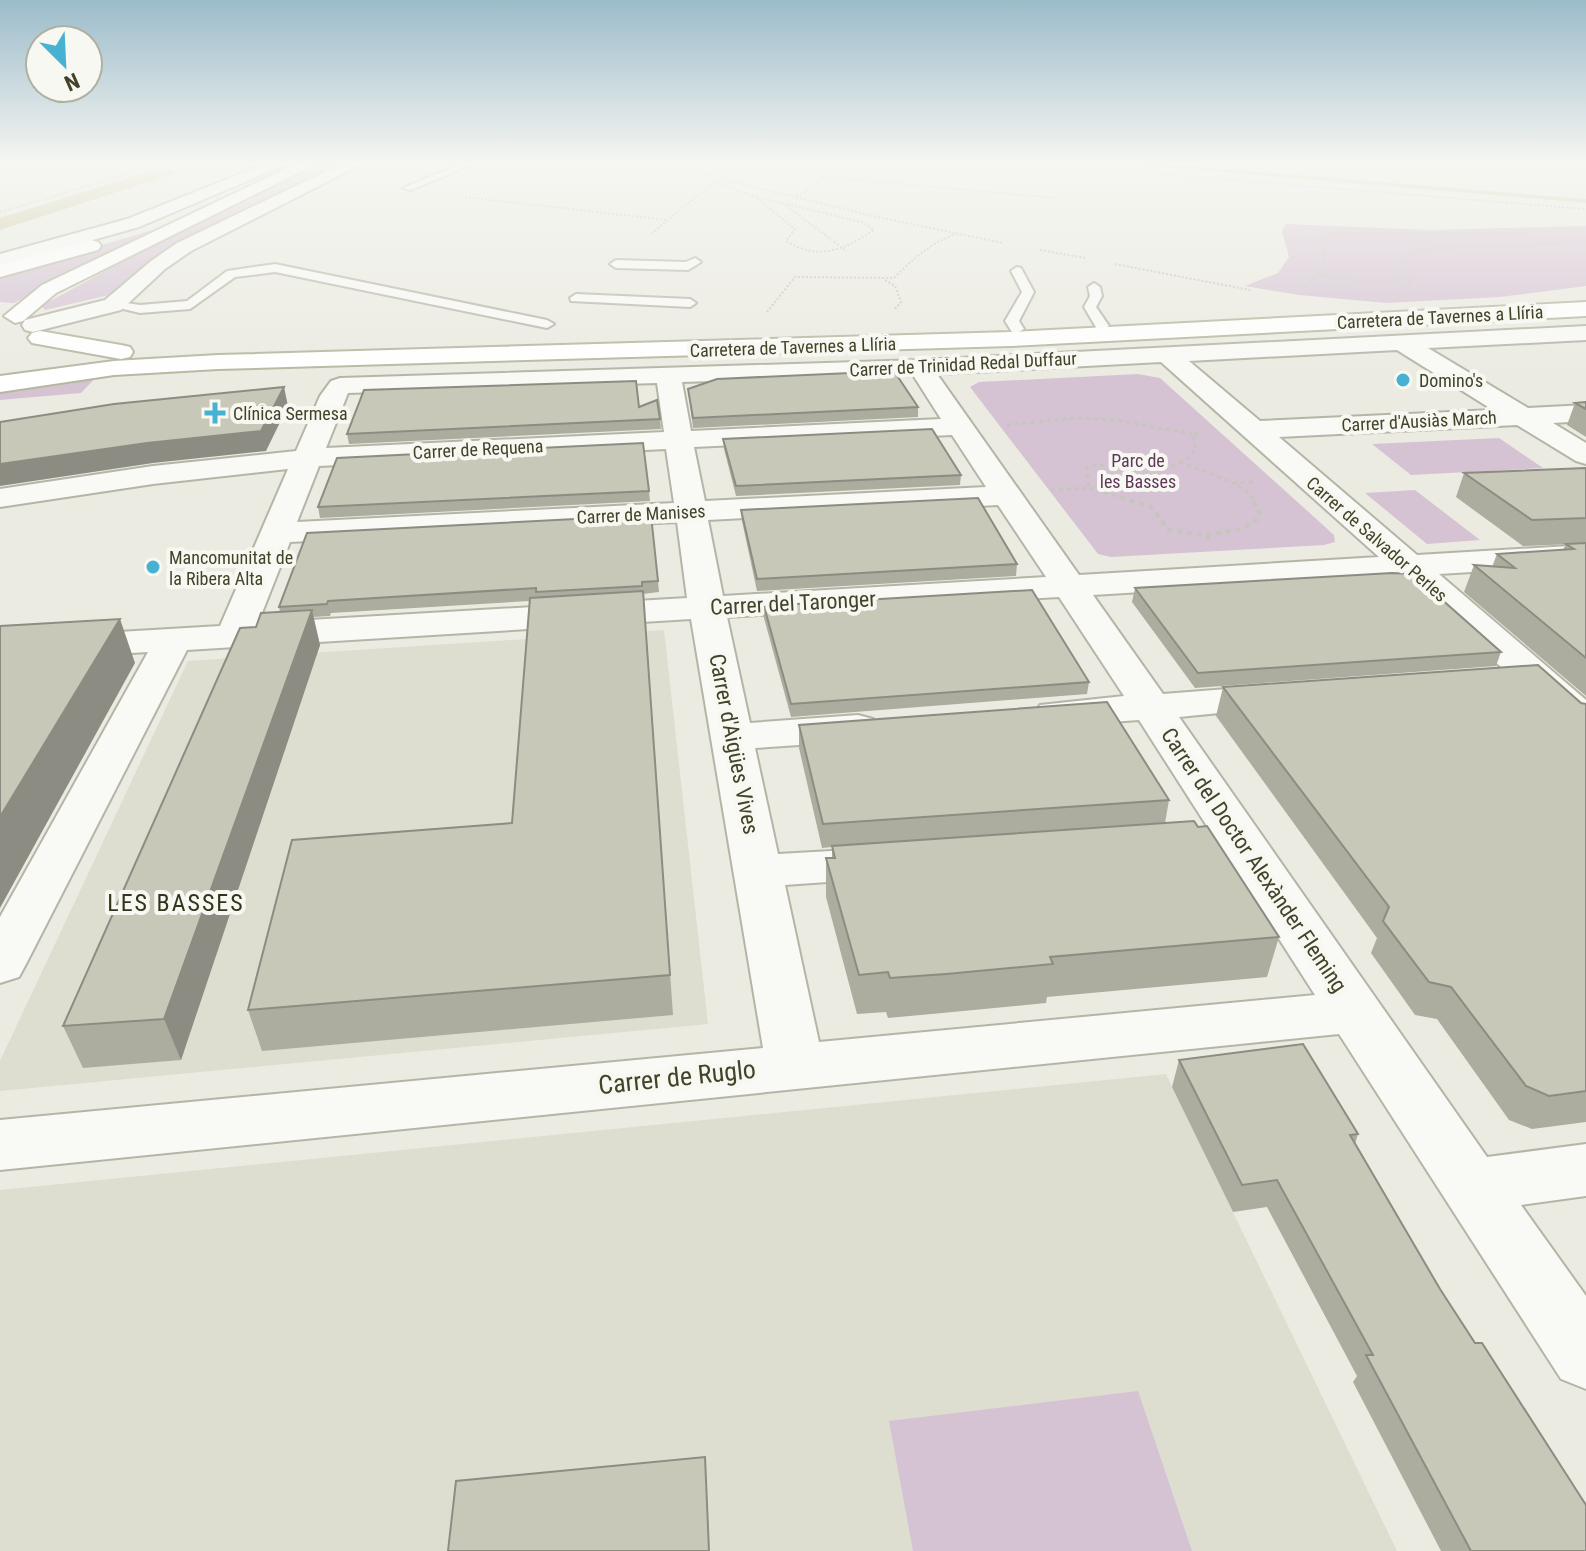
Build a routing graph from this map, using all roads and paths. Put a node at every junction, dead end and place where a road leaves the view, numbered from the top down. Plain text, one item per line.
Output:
1 (98, 233) edge
2 (126, 233) edge
3 (158, 233) edge
4 (212, 233) edge
5 (792, 233) edge
6 (824, 233) edge
7 (869, 233) edge
8 (955, 233) edge
9 (958, 233) edge
10 (1514, 233) edge
11 (1429, 235) junction
12 (1586, 243) edge
13 (1008, 244) dead end
14 (1449, 248) junction
15 (1038, 249) dead end
16 (846, 250) junction
17 (1085, 258) dead end
18 (0, 260) edge
19 (695, 262) dead end
20 (616, 264) dead end
21 (1115, 264) dead end
22 (0, 271) edge
23 (1017, 271) dead end
24 (1320, 275) junction
25 (1409, 279) junction
26 (885, 280) junction
27 (1094, 287) dead end
28 (1401, 287) dead end
29 (1298, 288) dead end
30 (1254, 291) dead end
31 (1586, 293) edge
32 (576, 298) dead end
33 (1586, 301) edge
34 (690, 303) dead end
35 (113, 305) junction
36 (1586, 309) edge
37 (889, 312) dead end
38 (770, 320) dead end
39 (22, 323) edge
40 (1177, 323) junction
41 (547, 324) dead end
42 (1102, 326) junction
43 (1017, 329) junction
44 (1586, 333) edge
45 (1401, 342) junction
46 (1168, 355) junction
47 (920, 367) junction
48 (0, 375) edge
49 (668, 375) junction
50 (0, 384) edge
51 (340, 386) junction
52 (239, 387) dead end
53 (84, 398) dead end
54 (0, 406) edge
55 (1586, 413) edge
56 (1522, 416) junction
57 (981, 426) junction
58 (1253, 430) junction
59 (1192, 434) junction
60 (678, 439) junction
61 (1586, 455) edge
62 (309, 458) junction
63 (1180, 462) junction
64 (1264, 481) dead end
65 (1234, 483) junction
66 (1089, 488) junction
67 (1025, 493) junction
68 (0, 498) edge
69 (692, 511) junction
70 (276, 533) junction
71 (1205, 535) junction
72 (1586, 555) edge
73 (1408, 566) junction
74 (1244, 576) junction
75 (1069, 588) junction
76 (707, 608) junction
77 (235, 635) junction
78 (174, 639) junction
79 (0, 650) edge
80 (1536, 678) junction
81 (1484, 682) edge
82 (1314, 695) edge
83 (1152, 707) junction
84 (1023, 716) edge
85 (1586, 721) edge
86 (897, 725) edge
87 (733, 737) junction
88 (1240, 837) junction
89 (1193, 840) edge
90 (923, 860) edge
91 (759, 871) junction
92 (0, 964) edge
93 (1354, 1012) junction
94 (795, 1065) junction
95 (0, 1145) edge
96 (1586, 1170) edge
97 (1473, 1185) junction
98 (1586, 1355) edge

1 - 18 street
2 - 22 main road
3 - 39 main road
4 - 35 street
5 - 16 path
6 - 16 path
7 - 16 path
8 - 26 path
9 - 13 path
10 - 11 path
11 - 14 path
11 - 24 path
12 - 14 path
14 - 25 path
15 - 17 path
19 - 20 lane
21 - 30 path
23 - 43 lane
24 - 25 path
24 - 29 path
25 - 28 path
26 - 37 path
26 - 38 path
27 - 42 lane
31 - 40 main road
32 - 34 lane
33 - 40 main road, Carretera de Tavernes a Llíria
35 - 39 street
35 - 41 lane
36 - 50 main road, Carretera de Tavernes a Llíria
39 - 43 main road, Carretera de Tavernes a Llíria
39 - 48 main road
40 - 42 main road, Carretera de Tavernes a Llíria
42 - 43 main road, Carretera de Tavernes a Llíria
44 - 45 street, Carrer de Trinidad Redal Duffaur
45 - 46 street, Carrer de Trinidad Redal Duffaur
45 - 56 street
46 - 47 street, Carrer de Trinidad Redal Duffaur
46 - 58 street, Carrer de Salvador Perles
47 - 49 street, Carrer de Trinidad Redal Duffaur
47 - 57 street, Carrer del Doctor Alexànder Fleming
49 - 51 street, Carrer de Trinidad Redal Duffaur
49 - 60 street, Carrer d'Aigües Vives
51 - 52 main road
51 - 62 street
53 - 54 main road
55 - 56 street, Carrer d'Ausiàs March
56 - 58 street, Carrer d'Ausiàs March
56 - 61 street
57 - 59 path
57 - 60 street, Carrer de Requena
57 - 67 street, Carrer del Doctor Alexànder Fleming
58 - 59 path
58 - 73 street, Carrer de Salvador Perles
59 - 63 path
60 - 62 street, Carrer de Requena
60 - 69 street, Carrer d'Aigües Vives
62 - 68 street, Carrer de Requena
62 - 70 street
63 - 65 path
63 - 66 path
64 - 65 path
65 - 71 path
66 - 67 path
66 - 71 path
67 - 69 street, Carrer de Manises
67 - 75 street, Carrer del Doctor Alexànder Fleming
69 - 70 street, Carrer de Manises
69 - 76 street, Carrer d'Aigües Vives
70 - 77 street
71 - 74 path
72 - 73 street, Carrer del Taronger
73 - 74 street, Carrer del Taronger
73 - 80 street, Carrer de Salvador Perles
74 - 75 street, Carrer del Taronger
75 - 76 street, Carrer del Taronger
75 - 83 street, Carrer del Doctor Alexànder Fleming
76 - 77 street, Carrer del Taronger
76 - 87 street, Carrer d'Aigües Vives
77 - 78 street, Carrer del Taronger
78 - 79 street, Carrer del Taronger
78 - 92 street
80 - 81 street
80 - 85 street, Carrer de Salvador Perles
82 - 83 street
83 - 84 street
83 - 88 street, Carrer del Doctor Alexànder Fleming
86 - 87 street
87 - 91 street, Carrer d'Aigües Vives
88 - 89 street
88 - 93 street, Carrer del Doctor Alexànder Fleming
90 - 91 street
91 - 94 street, Carrer d'Aigües Vives
93 - 94 street, Carrer de Ruglo
93 - 97 street, Carrer del Doctor Alexànder Fleming
94 - 95 street, Carrer de Ruglo
96 - 97 street
97 - 98 street, Carrer del Doctor Alexànder Fleming

